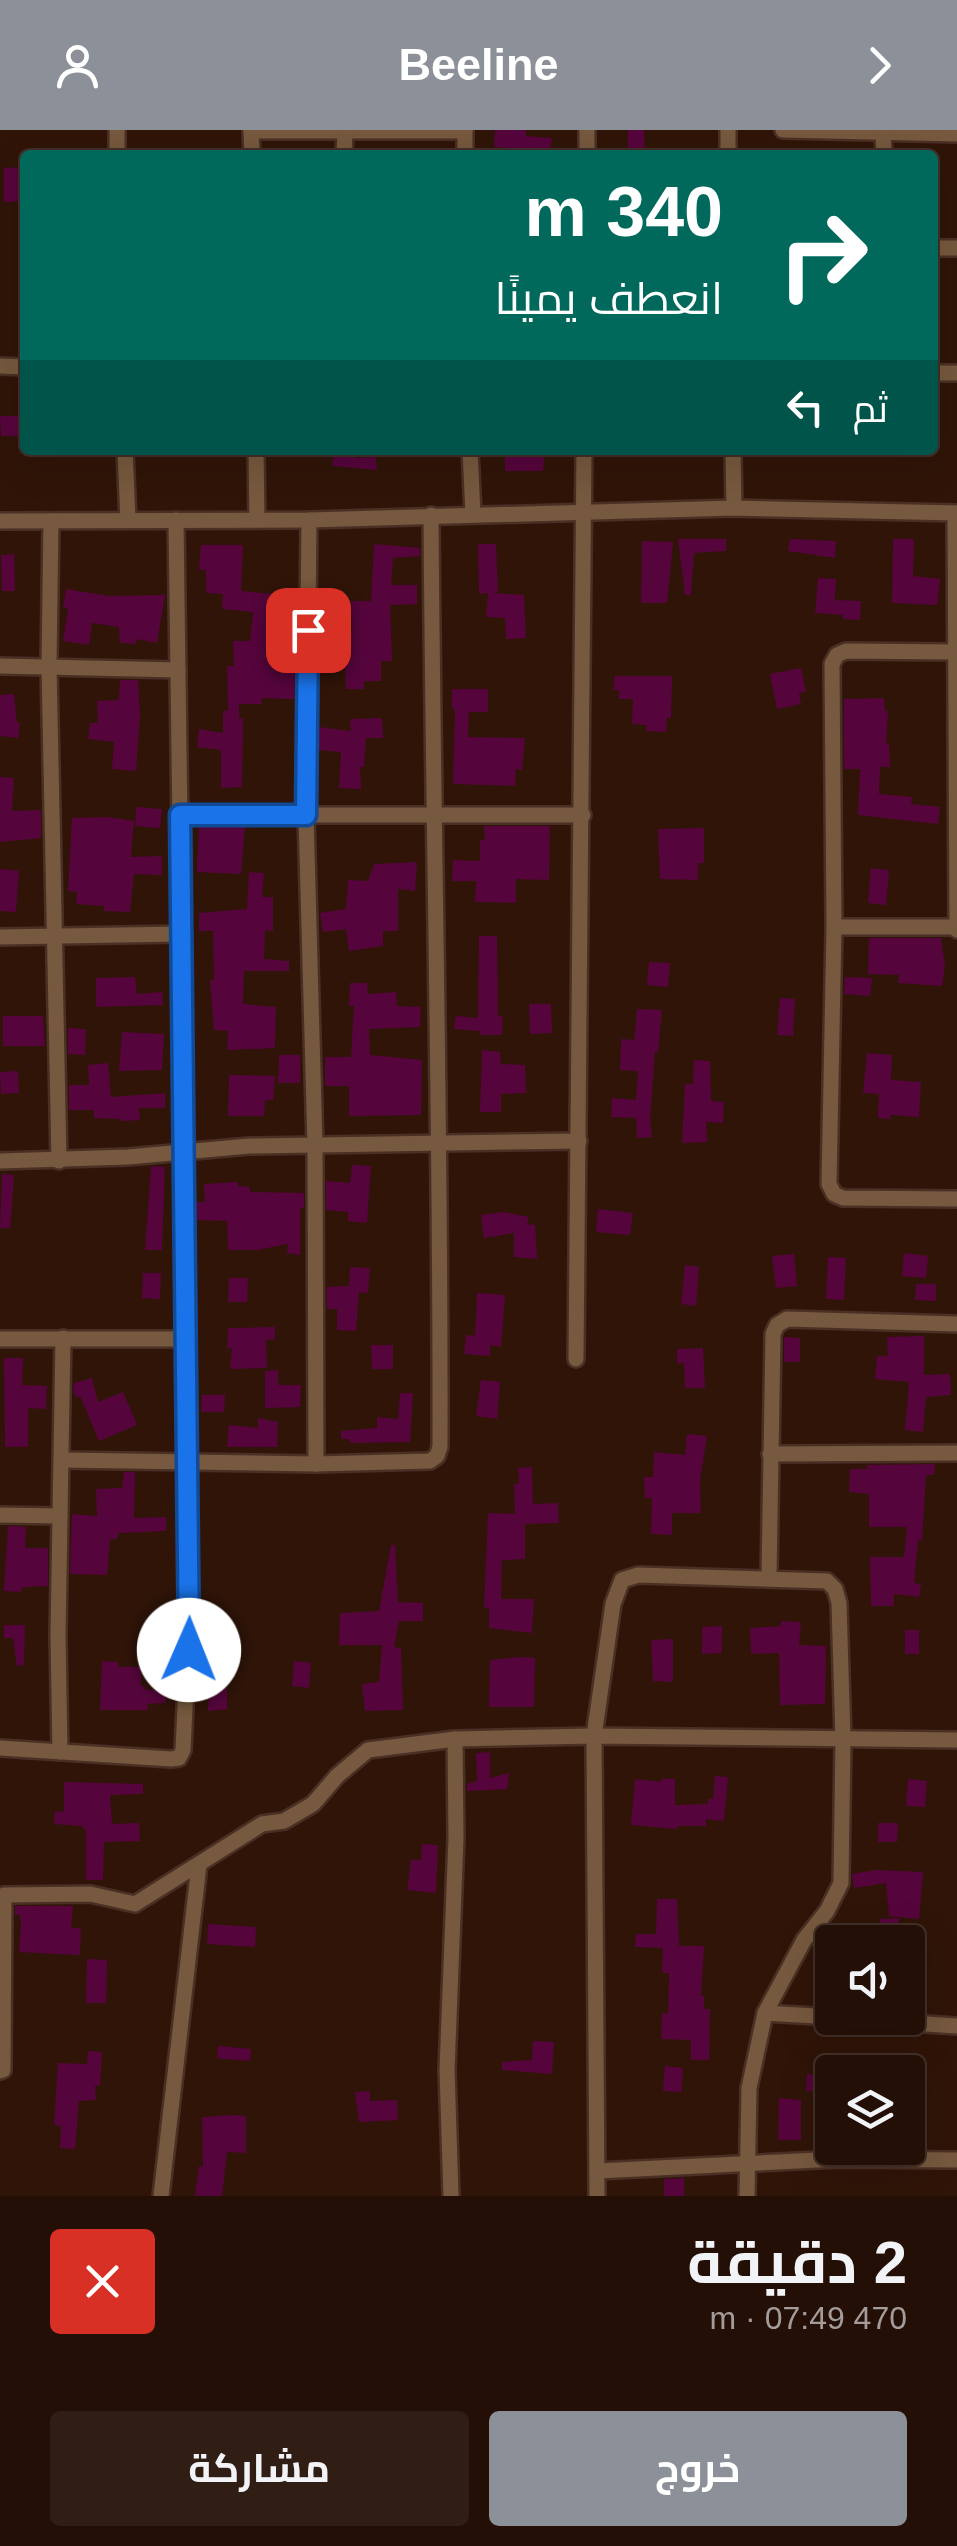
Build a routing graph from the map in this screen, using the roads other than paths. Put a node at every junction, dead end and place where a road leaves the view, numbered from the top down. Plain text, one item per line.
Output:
1 (782, 130) edge
2 (251, 131) edge
3 (345, 131) edge
4 (465, 131) edge
5 (883, 132) edge
6 (957, 134) edge
7 (124, 455) edge
8 (256, 455) edge
9 (470, 455) edge
10 (584, 455) edge
11 (733, 455) edge
12 (734, 508) junction
13 (583, 511) junction
14 (956, 513) edge
15 (473, 514) junction
16 (431, 516) junction
17 (128, 520) junction
18 (176, 520) junction
19 (257, 520) junction
20 (309, 520) junction
21 (0, 521) edge
22 (51, 521) junction
23 (956, 652) edge
24 (49, 665) junction
25 (0, 666) edge
26 (178, 670) junction
27 (180, 815) junction
28 (306, 815) junction
29 (433, 815) junction
30 (583, 815) junction
31 (834, 927) junction
32 (957, 929) edge
33 (180, 934) junction
34 (54, 936) junction
35 (0, 937) edge
36 (579, 1141) junction
37 (441, 1144) junction
38 (316, 1146) junction
39 (184, 1151) junction
40 (59, 1160) junction
41 (0, 1161) edge
42 (957, 1199) edge
43 (957, 1324) edge
44 (63, 1338) junction
45 (186, 1338) junction
46 (0, 1339) edge
47 (576, 1359) dead end
48 (770, 1454) junction
49 (957, 1454) edge
50 (62, 1460) junction
51 (188, 1464) junction
52 (316, 1464) junction
53 (0, 1516) edge
54 (60, 1516) junction
55 (769, 1577) junction
56 (594, 1736) junction
57 (455, 1739) junction
58 (843, 1739) junction
59 (957, 1740) edge
60 (0, 1748) edge
61 (60, 1752) junction
62 (198, 1865) junction
63 (2, 1895) edge
64 (765, 2013) junction
65 (815, 2017) edge
66 (925, 2024) edge
67 (957, 2026) edge
68 (0, 2071) edge
69 (957, 2160) edge
70 (746, 2162) junction
71 (597, 2171) junction
72 (161, 2196) edge
73 (451, 2196) edge
74 (598, 2196) edge
75 (747, 2196) edge

1 - 5 street
2 - 3 street
3 - 4 street
5 - 6 street
7 - 17 street
8 - 19 street
9 - 15 street
10 - 13 street
11 - 12 street
12 - 13 street
12 - 14 street
13 - 15 street
13 - 30 street
14 - 23 street
15 - 16 street
16 - 20 street
16 - 29 street
17 - 18 street
17 - 22 street
18 - 19 street
18 - 26 street
19 - 20 street
20 - 28 street
21 - 22 street
22 - 24 street
23 - 31 street
23 - 32 street
24 - 25 street
24 - 26 street
24 - 34 street
26 - 27 street
27 - 28 street
27 - 33 street
28 - 29 street
28 - 38 street
29 - 30 street
29 - 37 street
30 - 36 street
31 - 32 street
31 - 42 street
33 - 34 street
33 - 39 street
34 - 35 street
34 - 40 street
36 - 37 street
36 - 47 street
37 - 38 street
37 - 52 street
38 - 39 street
38 - 52 street
39 - 40 street
39 - 45 street
40 - 41 street
43 - 48 street
44 - 45 street
44 - 46 street
44 - 50 street
45 - 51 street
48 - 49 street
48 - 55 street
50 - 51 street
50 - 54 street
51 - 52 street
51 - 61 street
53 - 54 street
54 - 61 street
55 - 56 street
55 - 58 street
56 - 57 street
56 - 58 street
56 - 71 street
57 - 62 street
57 - 73 street
58 - 59 street
58 - 64 street
60 - 61 street
62 - 63 street
62 - 72 street
63 - 68 street
64 - 65 street
64 - 70 street
66 - 67 street
69 - 70 street
70 - 71 street
70 - 75 street
71 - 74 street

